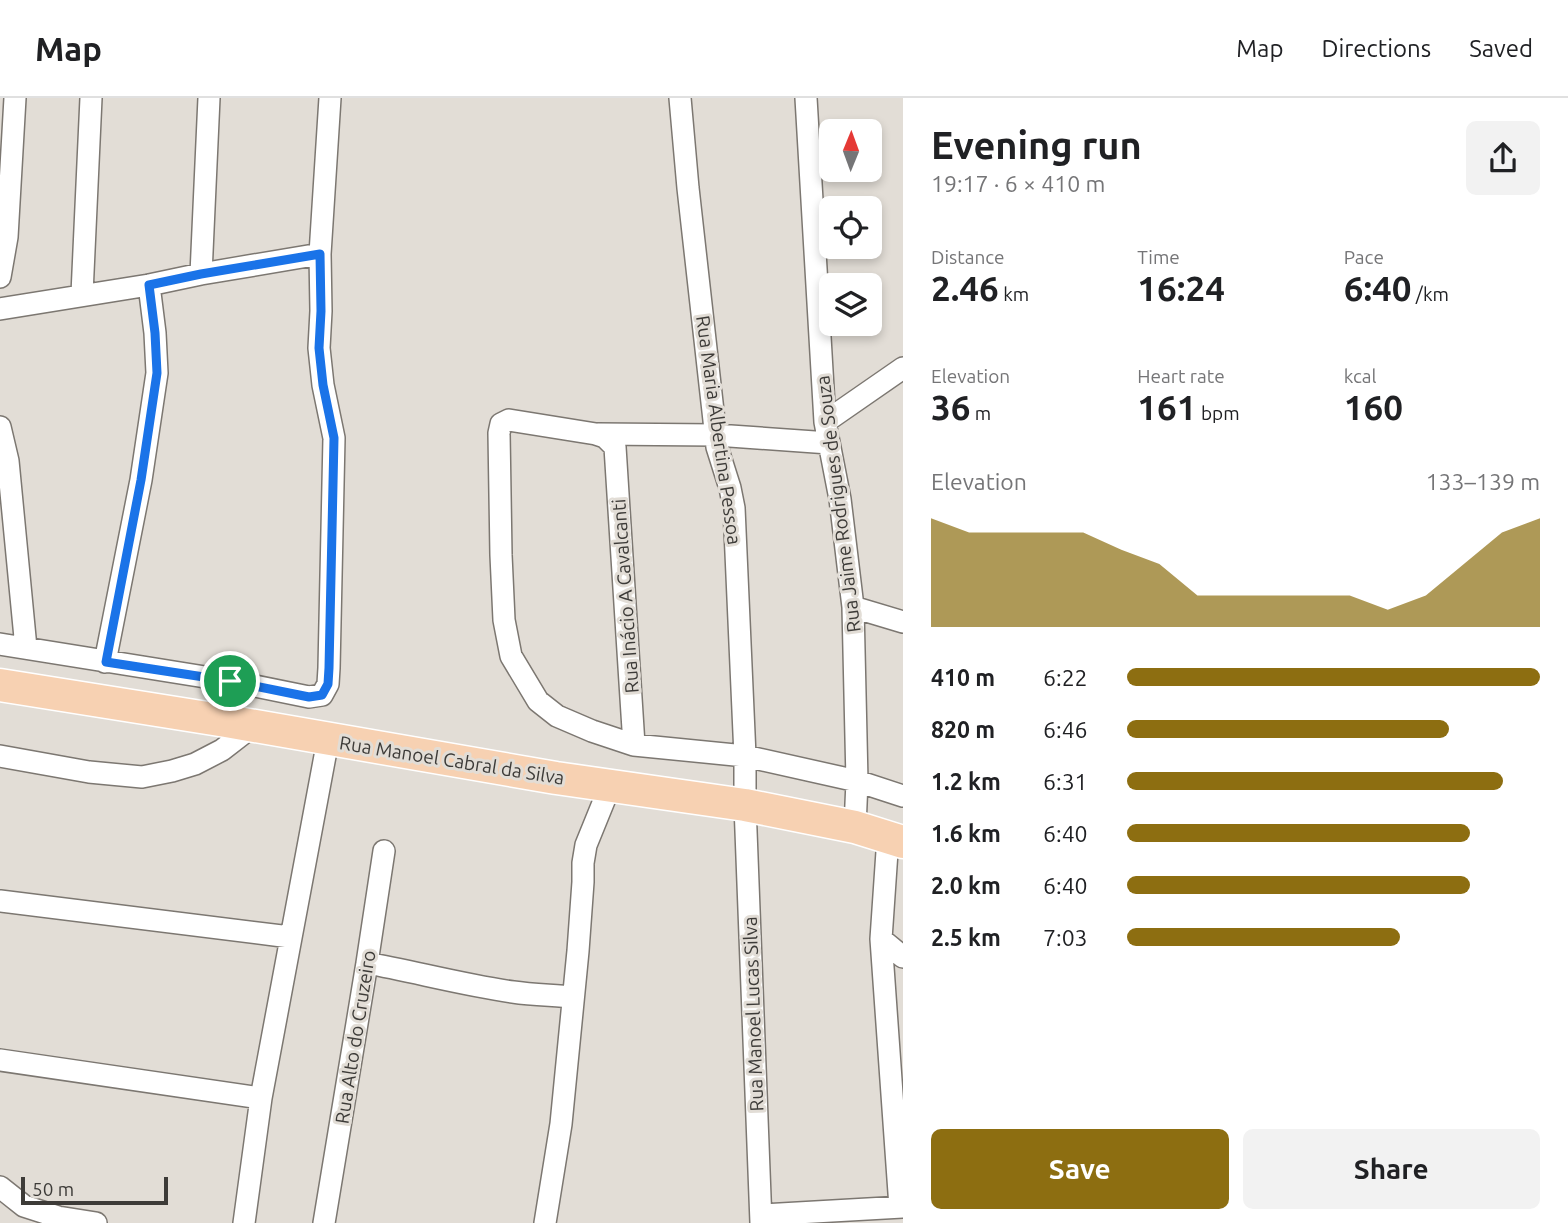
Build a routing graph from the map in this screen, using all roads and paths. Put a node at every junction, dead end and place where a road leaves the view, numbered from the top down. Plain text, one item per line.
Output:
1 (15, 98) edge
2 (91, 98) edge
3 (209, 98) edge
4 (330, 98) edge
5 (680, 98) edge
6 (806, 98) edge
7 (6, 146) edge
8 (320, 254) junction
9 (201, 274) junction
10 (0, 277) edge
11 (149, 285) junction
12 (82, 295) junction
13 (0, 309) edge
14 (903, 368) edge
15 (0, 427) edge
16 (827, 433) junction
17 (596, 434) junction
18 (716, 435) junction
19 (853, 607) junction
20 (903, 622) edge
21 (0, 644) edge
22 (26, 648) junction
23 (106, 662) junction
24 (230, 681) junction
25 (0, 685) edge
26 (240, 724) junction
27 (328, 740) junction
28 (634, 745) junction
29 (746, 756) junction
30 (0, 757) edge
31 (857, 781) junction
32 (610, 786) junction
33 (903, 796) edge
34 (745, 805) junction
35 (855, 827) junction
36 (895, 840) edge
37 (384, 851) dead end
38 (0, 901) edge
39 (290, 937) junction
40 (881, 939) junction
41 (903, 957) edge
42 (368, 963) junction
43 (573, 997) junction
44 (0, 1060) edge
45 (261, 1098) junction
46 (0, 1187) edge
47 (901, 1207) edge
48 (761, 1219) edge
49 (96, 1223) edge
50 (244, 1223) edge
51 (324, 1223) edge
52 (545, 1223) edge

1 - 7 street
2 - 12 street
3 - 9 street
4 - 8 street
5 - 18 street, Rua Maria Albertina Pessoa
6 - 16 street, Rua Jaime Rodrigues de Souza
7 - 10 street
8 - 9 street
8 - 24 street
9 - 11 street
11 - 12 street
11 - 23 street
12 - 13 street
14 - 16 street
15 - 22 street
16 - 18 street
16 - 19 street, Rua Jaime Rodrigues de Souza
17 - 18 street
17 - 28 street, Rua Inácio A Cavalcanti
17 - 28 street
18 - 29 street, Rua Maria Albertina Pessoa
19 - 20 street
19 - 31 street, Rua Jaime Rodrigues de Souza
21 - 22 street
22 - 23 street
23 - 24 street
24 - 26 street
25 - 26 main road, Rua Manoel Cabral da Silva
26 - 27 main road, Rua Manoel Cabral da Silva
26 - 30 street
27 - 32 main road, Rua Manoel Cabral da Silva
27 - 39 street
28 - 29 street
29 - 31 street
29 - 34 street, Rua Maria Albertina Pessoa
31 - 33 street
31 - 35 street, Rua Jaime Rodrigues de Souza
32 - 34 main road, Rua Manoel Cabral da Silva
32 - 43 street
34 - 35 main road, Rua Manoel Cabral da Silva
34 - 48 street, Rua Manoel Lucas Silva
35 - 36 main road, Rua Manoel Cabral da Silva
36 - 40 street
37 - 42 street, Rua Alto do Cruzeiro
38 - 39 street
39 - 45 street
40 - 41 street
40 - 47 street
42 - 43 street
42 - 51 street, Rua Alto do Cruzeiro
43 - 52 street
44 - 45 street
45 - 50 street
46 - 49 street
47 - 48 street

